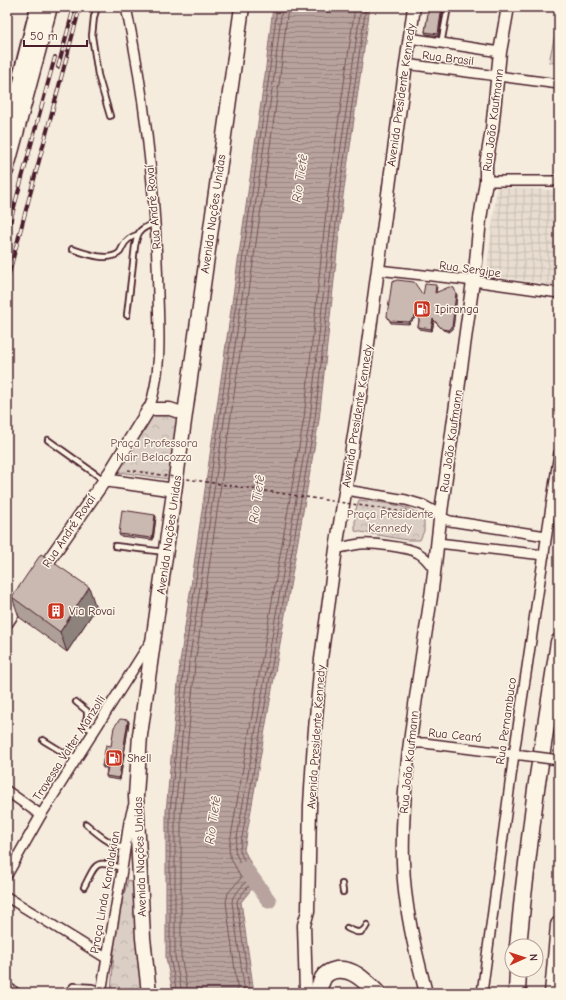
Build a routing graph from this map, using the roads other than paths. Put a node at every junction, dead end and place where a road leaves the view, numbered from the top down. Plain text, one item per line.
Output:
1 (33, 7) edge
2 (40, 7) edge
3 (51, 7) edge
4 (97, 7) edge
5 (126, 7) edge
6 (242, 7) edge
7 (414, 7) edge
8 (448, 7) edge
9 (508, 7) edge
10 (409, 38) junction
11 (441, 44) junction
12 (500, 52) junction
13 (405, 64) junction
14 (498, 76) junction
15 (15, 79) dead end
16 (559, 84) edge
17 (110, 116) dead end
18 (7, 131) edge
19 (7, 171) edge
20 (486, 181) junction
21 (559, 181) edge
22 (155, 223) junction
23 (137, 235) junction
24 (72, 249) dead end
25 (378, 270) junction
26 (473, 281) junction
27 (559, 293) edge
28 (127, 315) dead end
29 (149, 409) junction
30 (185, 414) junction
31 (48, 440) dead end
32 (559, 453) edge
33 (104, 480) junction
34 (175, 490) junction
35 (346, 490) junction
36 (440, 517) junction
37 (546, 536) junction
38 (438, 543) junction
39 (115, 546) dead end
40 (336, 549) junction
41 (166, 552) junction
42 (544, 555) junction
43 (435, 571) junction
44 (7, 597) edge
45 (18, 605) junction
46 (7, 622) edge
47 (154, 635) junction
48 (559, 642) edge
49 (76, 702) dead end
50 (94, 731) junction
51 (43, 740) dead end
52 (410, 743) junction
53 (518, 754) junction
54 (78, 757) junction
55 (559, 760) edge
56 (7, 791) edge
57 (136, 796) junction
58 (41, 815) junction
59 (86, 824) dead end
60 (125, 849) junction
61 (122, 868) junction
62 (7, 875) edge
63 (342, 884) dead end
64 (84, 887) dead end
65 (343, 892) dead end
66 (7, 897) edge
67 (308, 911) junction
68 (367, 925) dead end
69 (559, 925) edge
70 (347, 928) dead end
71 (519, 938) edge
72 (106, 958) junction
73 (518, 978) edge
74 (7, 987) edge
75 (101, 992) edge
76 (16, 993) edge
77 (66, 993) edge
78 (149, 993) edge
79 (306, 993) edge
80 (314, 993) edge
81 (318, 993) edge
82 (377, 993) edge
83 (426, 993) edge
84 (482, 993) edge
85 (517, 993) edge
86 (553, 993) edge

1 - 15 lane
2 - 18 main road
3 - 19 main road
4 - 17 lane
5 - 22 street, Rua André Rovaí
6 - 30 main road, Avenida Nações Unidas
7 - 10 main road, Avenida Presidente Kennedy
8 - 11 lane
9 - 12 main road, Rua João Kaufmann
10 - 11 street, Rua Brasil
10 - 13 main road, Avenida Presidente Kennedy
11 - 12 street, Rua Brasil
12 - 14 main road, Rua João Kaufmann
13 - 14 street, Rua Brasil
13 - 25 main road, Avenida Presidente Kennedy
14 - 16 street, Rua Brasil
14 - 20 main road, Rua João Kaufmann
20 - 21 street
20 - 26 main road, Rua João Kaufmann
22 - 23 lane
22 - 29 street, Rua André Rovaí
23 - 24 lane
23 - 28 lane
25 - 26 street, Rua Sergipe
25 - 35 main road, Avenida Presidente Kennedy
26 - 27 street, Rua Sergipe
26 - 36 main road, Rua João Kaufmann
29 - 30 main road
29 - 33 main road, Rua André Rovaí
30 - 34 main road, Avenida Nações Unidas
31 - 33 lane
32 - 37 street, Rua Pernambuco
33 - 34 main road
33 - 45 main road, Rua André Rovaí
34 - 41 main road, Avenida Nações Unidas
35 - 36 street
35 - 40 main road, Avenida Presidente Kennedy
36 - 37 street
36 - 38 main road, Rua João Kaufmann
37 - 42 street, Rua Pernambuco
38 - 42 street
38 - 43 main road, Rua João Kaufmann
39 - 41 lane
40 - 43 street
40 - 67 main road, Avenida Presidente Kennedy
41 - 47 main road, Avenida Nações Unidas
42 - 53 street, Rua Pernambuco
43 - 52 main road, Rua João Kaufmann
44 - 45 lane
45 - 46 main road, Rua André Rovaí
47 - 50 street, Travessa Valter Manzolli
47 - 57 main road, Avenida Nações Unidas
48 - 71 highway
49 - 50 lane
50 - 54 street, Travessa Valter Manzolli
51 - 54 lane
52 - 53 street, Rua Ceará
52 - 83 main road, Rua João Kaufmann
53 - 55 street, Rua Ceará, bridge
53 - 84 street, Rua Pernambuco
54 - 58 street, Travessa Valter Manzolli
56 - 58 street
57 - 60 street, Praça Linda Kamalakian
57 - 78 main road, Avenida Nações Unidas
58 - 62 street, Travessa Valter Manzolli
59 - 60 lane
60 - 61 street, Praça Linda Kamalakian
61 - 64 lane
61 - 72 street, Praça Linda Kamalakian
63 - 65 lane
66 - 72 street
67 - 79 main road, Avenida Presidente Kennedy
67 - 80 main road
68 - 70 lane
69 - 86 highway
72 - 75 street, Praça Linda Kamalakian
73 - 85 highway
74 - 76 street
75 - 77 lane
81 - 82 highway

